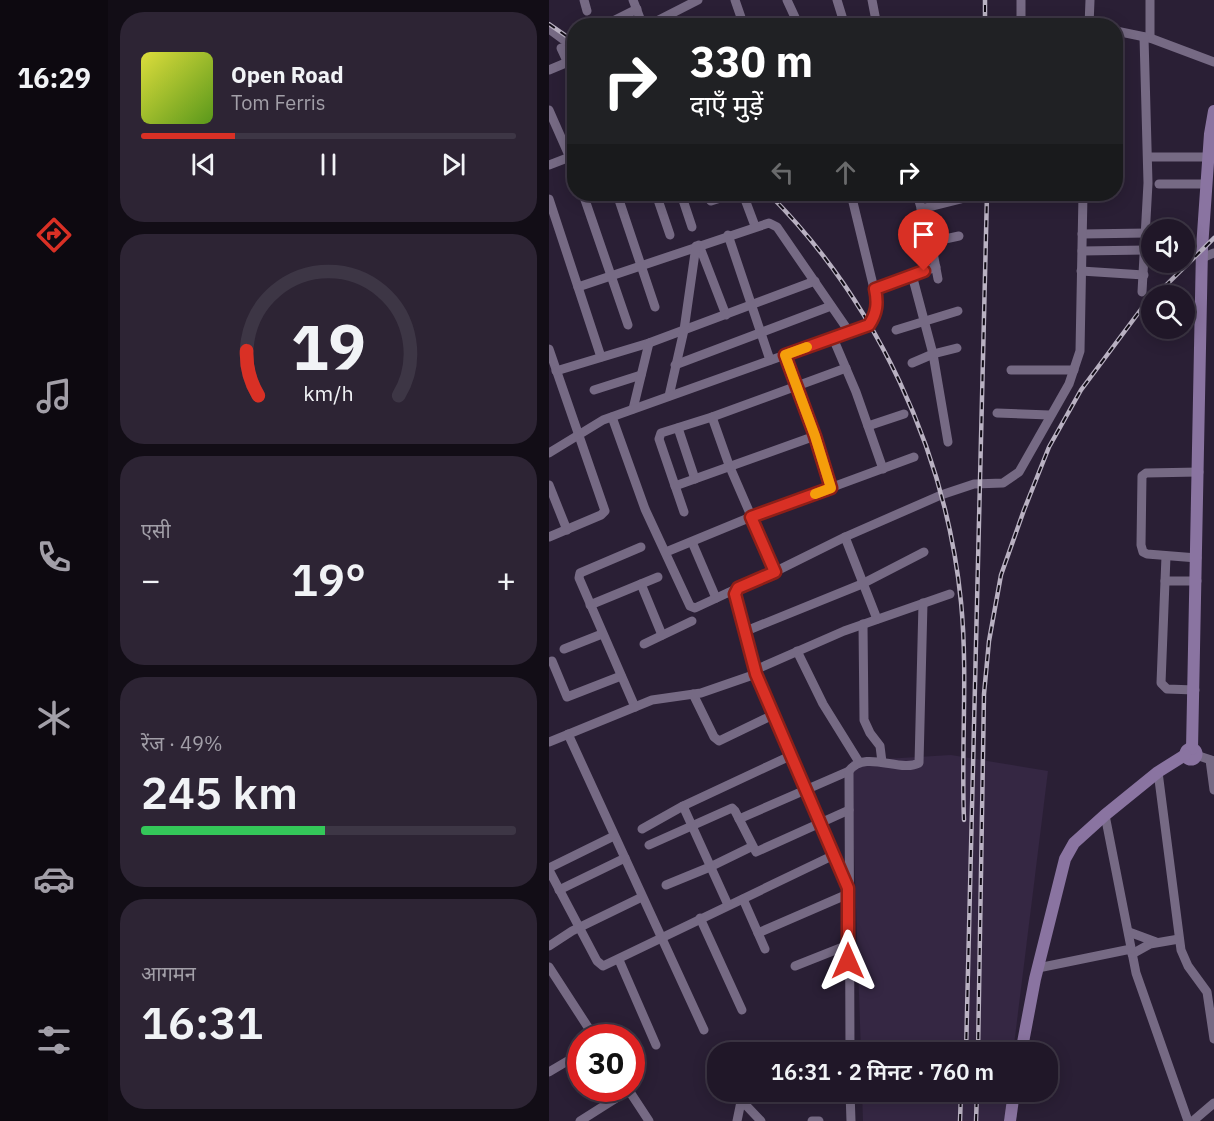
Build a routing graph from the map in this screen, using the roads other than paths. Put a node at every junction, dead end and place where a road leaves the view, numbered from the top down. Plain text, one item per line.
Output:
1 (583, 0) edge
2 (698, 0) edge
3 (735, 0) edge
4 (787, 0) edge
5 (837, 0) edge
6 (882, 0) edge
7 (1021, 0) edge
8 (1090, 0) edge
9 (1151, 0) edge
10 (872, 1) edge
11 (635, 4) edge
12 (587, 11) dead end
13 (615, 18) edge
14 (641, 18) edge
15 (661, 18) edge
16 (741, 18) edge
17 (795, 18) edge
18 (843, 18) edge
19 (875, 18) edge
20 (1021, 18) edge
21 (1089, 18) edge
22 (549, 29) edge
23 (1123, 32) edge
24 (1147, 37) junction
25 (567, 42) edge
26 (561, 48) dead end
27 (567, 58) edge
28 (1214, 62) edge
29 (567, 63) edge
30 (549, 70) edge
31 (549, 110) edge
32 (1214, 111) edge
33 (567, 146) edge
34 (1149, 157) junction
35 (1209, 157) junction
36 (567, 158) edge
37 (549, 165) edge
38 (1159, 184) dead end
39 (1207, 184) junction
40 (549, 199) edge
41 (585, 201) edge
42 (619, 201) edge
43 (658, 201) edge
44 (683, 201) edge
45 (746, 201) edge
46 (853, 201) edge
47 (919, 201) edge
48 (952, 201) edge
49 (1083, 201) edge
50 (921, 208) junction
51 (1147, 219) edge
52 (755, 226) junction
53 (692, 227) dead end
54 (1141, 233) edge
55 (1082, 234) junction
56 (670, 235) dead end
57 (728, 236) junction
58 (959, 236) dead end
59 (931, 242) junction
60 (698, 246) junction
61 (1141, 250) edge
62 (1082, 251) junction
63 (1208, 256) edge
64 (641, 265) junction
65 (936, 267) junction
66 (1081, 271) junction
67 (912, 274) junction
68 (611, 275) junction
69 (1144, 275) joint
70 (938, 279) dead end
71 (815, 281) junction
72 (1143, 285) edge
73 (578, 287) junction
74 (875, 289) junction
75 (752, 304) junction
76 (831, 306) junction
77 (655, 307) dead end
78 (958, 310) dead end
79 (726, 315) junction
80 (926, 320) junction
81 (628, 325) dead end
82 (684, 330) junction
83 (895, 330) dead end
84 (761, 332) junction
85 (850, 333) junction
86 (833, 338) junction
87 (649, 342) junction
88 (957, 348) dead end
89 (549, 349) edge
90 (933, 354) junction
91 (785, 355) junction
92 (601, 357) junction
93 (770, 360) junction
94 (912, 363) dead end
95 (675, 365) junction
96 (846, 368) junction
97 (1011, 370) dead end
98 (1074, 370) junction
99 (556, 371) junction
100 (641, 375) junction
101 (796, 386) junction
102 (594, 390) dead end
103 (669, 396) junction
104 (633, 408) junction
105 (997, 413) dead end
106 (904, 414) dead end
107 (1049, 415) junction
108 (612, 417) junction
109 (712, 417) junction
110 (868, 426) junction
111 (678, 428) junction
112 (580, 435) junction
113 (815, 436) junction
114 (948, 442) dead end
115 (549, 453) edge
116 (914, 457) dead end
117 (729, 465) junction
118 (883, 469) junction
119 (1199, 472) junction
120 (695, 479) junction
121 (549, 485) edge
122 (675, 486) junction
123 (831, 488) junction
124 (684, 512) dead end
125 (751, 517) junction
126 (567, 530) junction
127 (549, 537) edge
128 (845, 537) junction
129 (692, 542) junction
130 (641, 547) dead end
131 (666, 552) junction
132 (924, 552) dead end
133 (1165, 556) junction
134 (1197, 558) junction
135 (775, 572) junction
136 (658, 577) dead end
137 (1165, 580) junction
138 (1197, 581) junction
139 (641, 584) junction
140 (862, 584) junction
141 (738, 588) junction
142 (950, 594) dead end
143 (716, 598) junction
144 (923, 603) junction
145 (589, 605) junction
146 (877, 619) junction
147 (692, 621) dead end
148 (863, 624) junction
149 (745, 631) junction
150 (602, 634) junction
151 (662, 635) junction
152 (644, 644) dead end
153 (564, 649) dead end
154 (797, 651) junction
155 (552, 661) dead end
156 (755, 672) junction
157 (621, 676) junction
158 (1195, 690) junction
159 (693, 694) junction
160 (635, 707) junction
161 (773, 715) junction
162 (568, 734) junction
163 (549, 742) edge
164 (1191, 753) junction
165 (790, 756) junction
166 (1212, 760) edge
167 (859, 762) junction
168 (882, 762) junction
169 (849, 771) junction
170 (1158, 772) junction
171 (805, 789) junction
172 (1214, 790) edge
173 (683, 806) junction
174 (849, 810) junction
175 (1105, 815) junction
176 (739, 819) junction
177 (819, 823) junction
178 (692, 827) junction
179 (642, 829) dead end
180 (614, 836) junction
181 (649, 845) dead end
182 (751, 847) junction
183 (834, 855) junction
184 (625, 858) junction
185 (710, 867) junction
186 (549, 869) edge
187 (666, 885) dead end
188 (559, 890) junction
189 (848, 891) junction
190 (642, 897) junction
191 (743, 899) junction
192 (728, 905) junction
193 (701, 918) junction
194 (579, 927) junction
195 (1129, 932) junction
196 (758, 933) junction
197 (662, 939) junction
198 (1179, 939) junction
199 (1156, 942) junction
200 (848, 945) junction
201 (549, 946) edge
202 (765, 949) dead end
203 (1132, 951) junction
204 (619, 960) junction
205 (795, 966) dead end
206 (1038, 968) junction
207 (550, 971) edge
208 (742, 1010) dead end
209 (586, 1024) edge
210 (704, 1030) dead end
211 (1214, 1039) edge
212 (850, 1042) edge
213 (1023, 1042) edge
214 (656, 1045) dead end
215 (567, 1061) edge
216 (549, 1072) edge
217 (609, 1102) edge
218 (637, 1102) edge
219 (741, 1102) edge
220 (747, 1102) edge
221 (850, 1102) edge
222 (1013, 1102) edge
223 (1214, 1103) edge
224 (580, 1121) edge
225 (649, 1121) edge
226 (737, 1121) edge
227 (761, 1121) edge
228 (812, 1121) edge
229 (819, 1121) edge
230 (851, 1121) edge
231 (1010, 1121) edge
232 (1188, 1121) edge
233 (1193, 1121) edge

1 - 12 street
2 - 15 street
3 - 16 street
4 - 17 street
5 - 18 street
6 - 10 street
7 - 20 street
8 - 21 street
9 - 24 street
10 - 19 street
11 - 13 street
11 - 14 street
22 - 25 street
23 - 24 street
24 - 28 street
24 - 34 street
26 - 27 street
29 - 30 street
31 - 33 street
32 - 35 street
34 - 35 street
34 - 51 street
35 - 39 street
36 - 37 street
38 - 39 street
39 - 63 street
40 - 73 street
41 - 68 street
42 - 64 street
43 - 56 street
44 - 53 street
45 - 52 street
46 - 74 street
47 - 50 street
48 - 50 street
49 - 55 street
50 - 59 street
52 - 57 street
52 - 71 street
54 - 55 street
55 - 62 street
57 - 60 street
57 - 75 street
58 - 59 street
59 - 65 street
60 - 64 street
60 - 79 street
60 - 82 street
61 - 62 street
62 - 66 street
63 - 119 street
64 - 68 street
64 - 77 street
65 - 67 street
65 - 70 street
66 - 69 street
66 - 98 street
67 - 74 street
67 - 80 street
68 - 73 street
68 - 81 street
69 - 72 street
71 - 75 street
71 - 76 street
73 - 92 street
74 - 85 street
75 - 79 street
75 - 84 street
76 - 84 street
76 - 85 street
78 - 80 street
79 - 82 street
80 - 83 street
80 - 90 street
82 - 87 street
82 - 95 street
84 - 93 street
84 - 95 street
85 - 86 street
86 - 91 street
86 - 96 street
87 - 92 street
87 - 100 street
88 - 90 street
89 - 99 street
90 - 94 street
90 - 114 street
91 - 93 street
91 - 101 street
92 - 99 street
93 - 103 street
95 - 103 street
96 - 101 street
96 - 110 street
97 - 98 street
98 - 107 street
99 - 112 street
100 - 102 street
100 - 104 street
101 - 109 street
101 - 113 street
103 - 104 street
104 - 108 street
105 - 107 street
106 - 110 street
107 - 128 street
108 - 112 street
108 - 131 street
109 - 111 street
109 - 117 street
110 - 118 street
111 - 120 street
111 - 122 street
112 - 115 street
112 - 126 street
113 - 117 street
113 - 123 street
116 - 118 street
117 - 120 street
117 - 125 street
118 - 123 street
119 - 133 street
119 - 134 street
120 - 122 street
121 - 126 street
122 - 124 street
123 - 125 street
125 - 129 street
125 - 135 street
126 - 127 street
128 - 135 street
128 - 140 street
129 - 131 street
129 - 143 street
130 - 145 street
131 - 143 street
132 - 140 street
133 - 134 street
133 - 137 street
134 - 138 street
135 - 141 street
136 - 139 street
137 - 138 street
137 - 158 street
138 - 158 street
139 - 145 street
139 - 151 street
140 - 146 street
140 - 149 street
141 - 143 street
141 - 149 street
142 - 144 street
144 - 146 street
144 - 168 street
145 - 150 street
146 - 148 street
147 - 151 street
148 - 154 street
148 - 168 street
149 - 156 street
150 - 153 street
150 - 157 street
151 - 152 street
154 - 156 street
154 - 167 street
155 - 157 street
156 - 159 street
156 - 161 street
157 - 160 street
158 - 164 street
159 - 160 street
159 - 161 street
160 - 162 street
161 - 165 street
162 - 163 street
162 - 180 street
164 - 166 street
164 - 170 street
165 - 171 street
165 - 173 street
166 - 172 street
167 - 168 street
167 - 169 street
169 - 171 street
169 - 174 street
170 - 175 street
170 - 198 street
171 - 176 street
171 - 177 street
173 - 178 street
173 - 179 street
174 - 177 street
174 - 189 street
175 - 195 street
175 - 206 street
176 - 178 street
176 - 182 street
177 - 182 street
177 - 183 street
178 - 181 street
178 - 185 street
180 - 184 street
180 - 186 street
182 - 185 street
183 - 189 street
183 - 191 street
184 - 188 street
184 - 190 street
185 - 187 street
185 - 192 street
186 - 188 street
188 - 194 street
189 - 196 street
189 - 200 street
190 - 194 street
190 - 197 street
191 - 192 street
191 - 196 street
192 - 193 street
193 - 197 street
193 - 208 street
194 - 201 street
194 - 204 street
195 - 199 street
195 - 203 street
196 - 202 street
197 - 204 street
197 - 210 street
198 - 199 street
198 - 211 street
199 - 203 street
200 - 205 street
200 - 212 street
203 - 206 street
203 - 232 street
204 - 214 street
206 - 213 street
207 - 209 street
215 - 216 street
217 - 224 street
218 - 225 street
219 - 226 street
220 - 227 street
221 - 230 street
222 - 231 street
223 - 233 street
228 - 229 street

